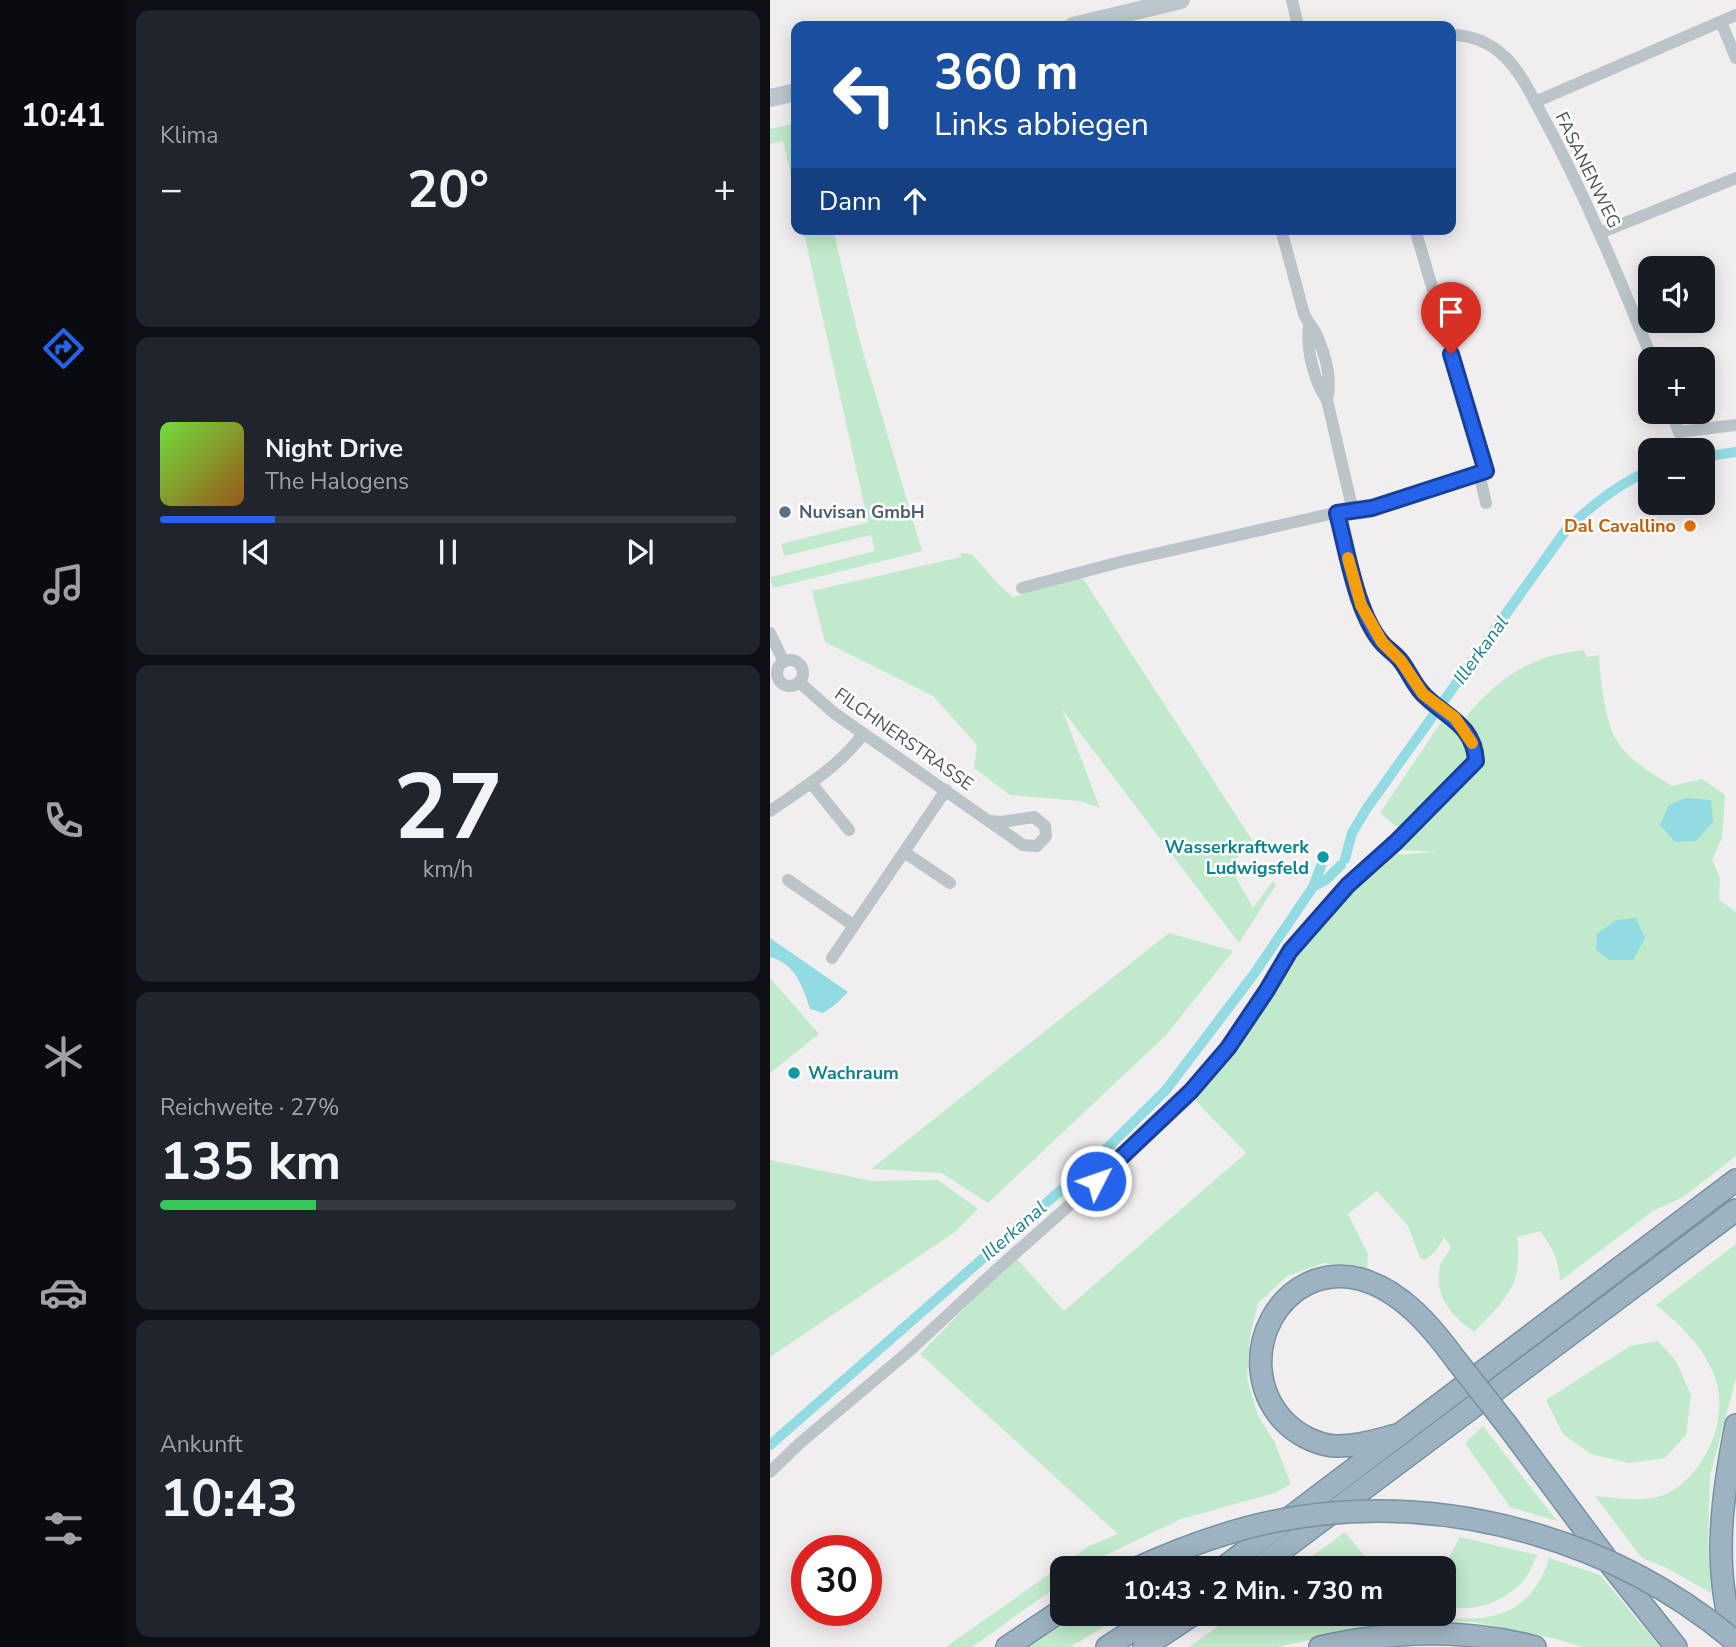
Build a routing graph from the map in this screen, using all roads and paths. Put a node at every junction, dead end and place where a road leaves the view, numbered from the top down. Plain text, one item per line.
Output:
1 (1181, 0) edge
2 (1292, 0) edge
3 (1736, 15) edge
4 (1094, 21) edge
5 (1297, 21) edge
6 (1721, 22) junction
7 (1456, 35) edge
8 (1736, 58) edge
9 (791, 93) edge
10 (770, 98) edge
11 (1535, 102) junction
12 (1736, 177) edge
13 (1600, 233) junction
14 (1283, 235) edge
15 (1417, 235) edge
16 (1647, 347) edge
17 (1676, 424) edge
18 (1736, 425) edge
19 (1479, 473) junction
20 (1486, 503) dead end
21 (1353, 511) junction
22 (1337, 513) junction
23 (1022, 588) dead end
24 (770, 633) edge
25 (784, 662) junction
26 (799, 682) junction
27 (775, 683) edge
28 (863, 734) junction
29 (811, 783) junction
30 (946, 790) junction
31 (770, 811) edge
32 (991, 821) dead end
33 (849, 831) dead end
34 (904, 852) junction
35 (788, 880) dead end
36 (950, 883) dead end
37 (853, 925) junction
38 (832, 958) dead end
39 (1736, 1180) edge
40 (1736, 1210) edge
41 (1736, 1425) edge
42 (1403, 1434) junction
43 (770, 1472) edge
44 (1166, 1556) edge
45 (1239, 1556) edge
46 (1274, 1556) edge
47 (1050, 1618) edge
48 (1139, 1626) edge
49 (1176, 1626) edge
50 (1736, 1642) edge
51 (1007, 1647) edge
52 (1107, 1647) edge
53 (1144, 1647) edge
54 (1320, 1647) edge
55 (1535, 1647) edge
56 (1676, 1647) edge

1 - 4 main road
2 - 5 street
3 - 6 street
6 - 8 street
6 - 11 street
7 - 11 street, FASANENWEG
9 - 10 main road
11 - 13 street, FASANENWEG
12 - 13 street
13 - 16 street, FASANENWEG
14 - 21 street
15 - 19 street
17 - 18 street
19 - 20 street
19 - 21 street
21 - 22 street
22 - 23 street
22 - 43 street
24 - 25 street, FILCHNERSTRASSE
25 - 26 street, FILCHNERSTRASSE
25 - 27 street
26 - 27 street
26 - 28 street, FILCHNERSTRASSE
28 - 29 street
28 - 30 street, FILCHNERSTRASSE
29 - 31 street
29 - 33 street
30 - 32 street, FILCHNERSTRASSE
30 - 34 street
34 - 36 street
34 - 37 street
35 - 37 street
37 - 38 street
39 - 42 highway
40 - 46 highway
41 - 50 highway
42 - 45 highway
42 - 56 highway, bridge
44 - 50 highway, bridge
47 - 51 highway
48 - 52 highway
49 - 53 highway
54 - 55 highway

